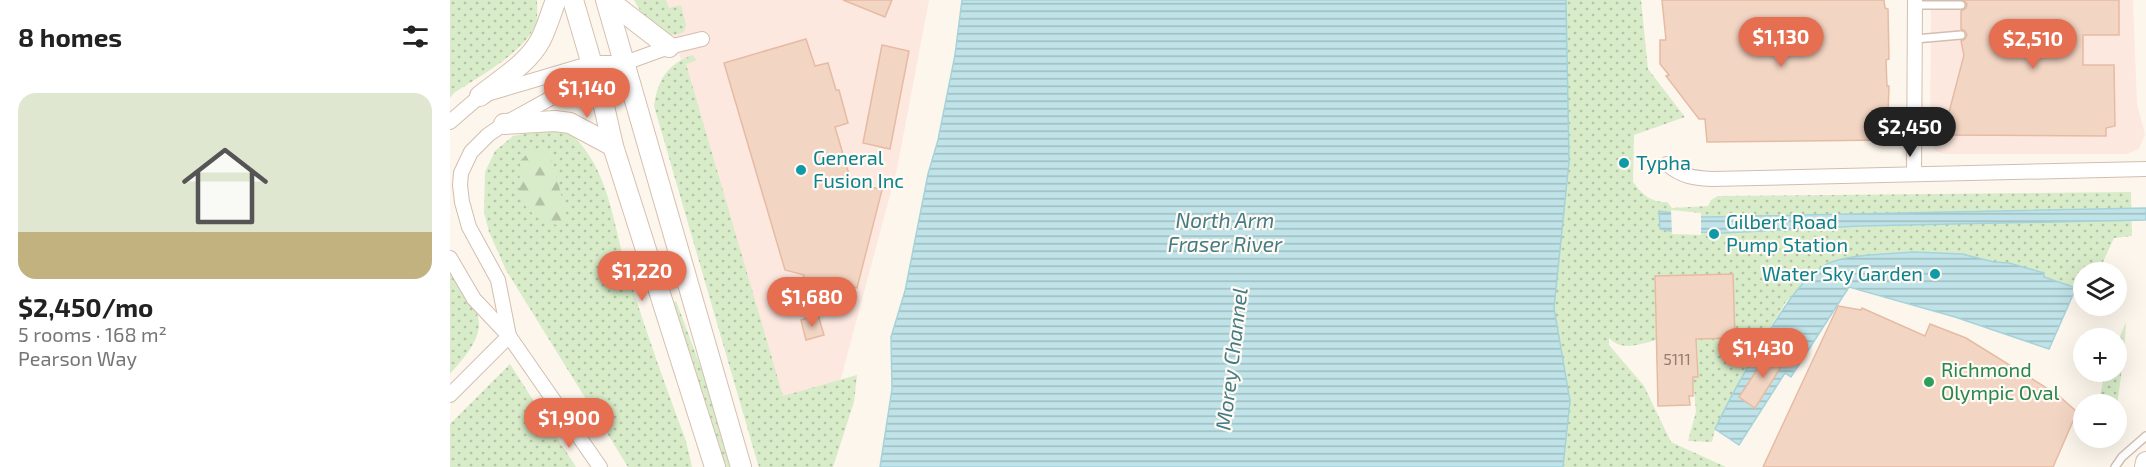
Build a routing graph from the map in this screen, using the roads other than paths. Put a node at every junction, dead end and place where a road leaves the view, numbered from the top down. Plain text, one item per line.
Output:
1 (556, 0) edge
2 (573, 0) edge
3 (607, 0) edge
4 (1915, 3) edge
5 (1961, 5) dead end
6 (1961, 35) dead end
7 (702, 39) dead end
8 (1915, 39) junction
9 (669, 47) junction
10 (592, 63) junction
11 (625, 63) junction
12 (597, 82) junction
13 (480, 96) junction
14 (450, 122) edge
15 (504, 124) junction
16 (613, 147) junction
17 (1667, 164) dead end
18 (2146, 169) edge
19 (1914, 174) junction
20 (450, 258) edge
21 (509, 336) junction
22 (450, 395) edge
23 (2146, 436) edge
24 (2146, 462) edge
25 (600, 467) edge
26 (715, 467) edge
27 (741, 467) edge
28 (2115, 467) edge
29 (2145, 467) edge

1 - 13 main road
2 - 10 main road
3 - 9 main road
3 - 11 main road
4 - 5 lane
4 - 8 street
6 - 8 lane
7 - 9 street
8 - 19 street
9 - 11 street
10 - 11 street
10 - 12 main road
10 - 13 street
11 - 12 street
11 - 27 main road
12 - 15 street
12 - 16 main road
13 - 14 street
15 - 16 main road
15 - 21 street
16 - 26 main road
17 - 19 street
18 - 19 street
20 - 21 street
21 - 22 street
21 - 25 street
23 - 28 lane
24 - 29 main road

